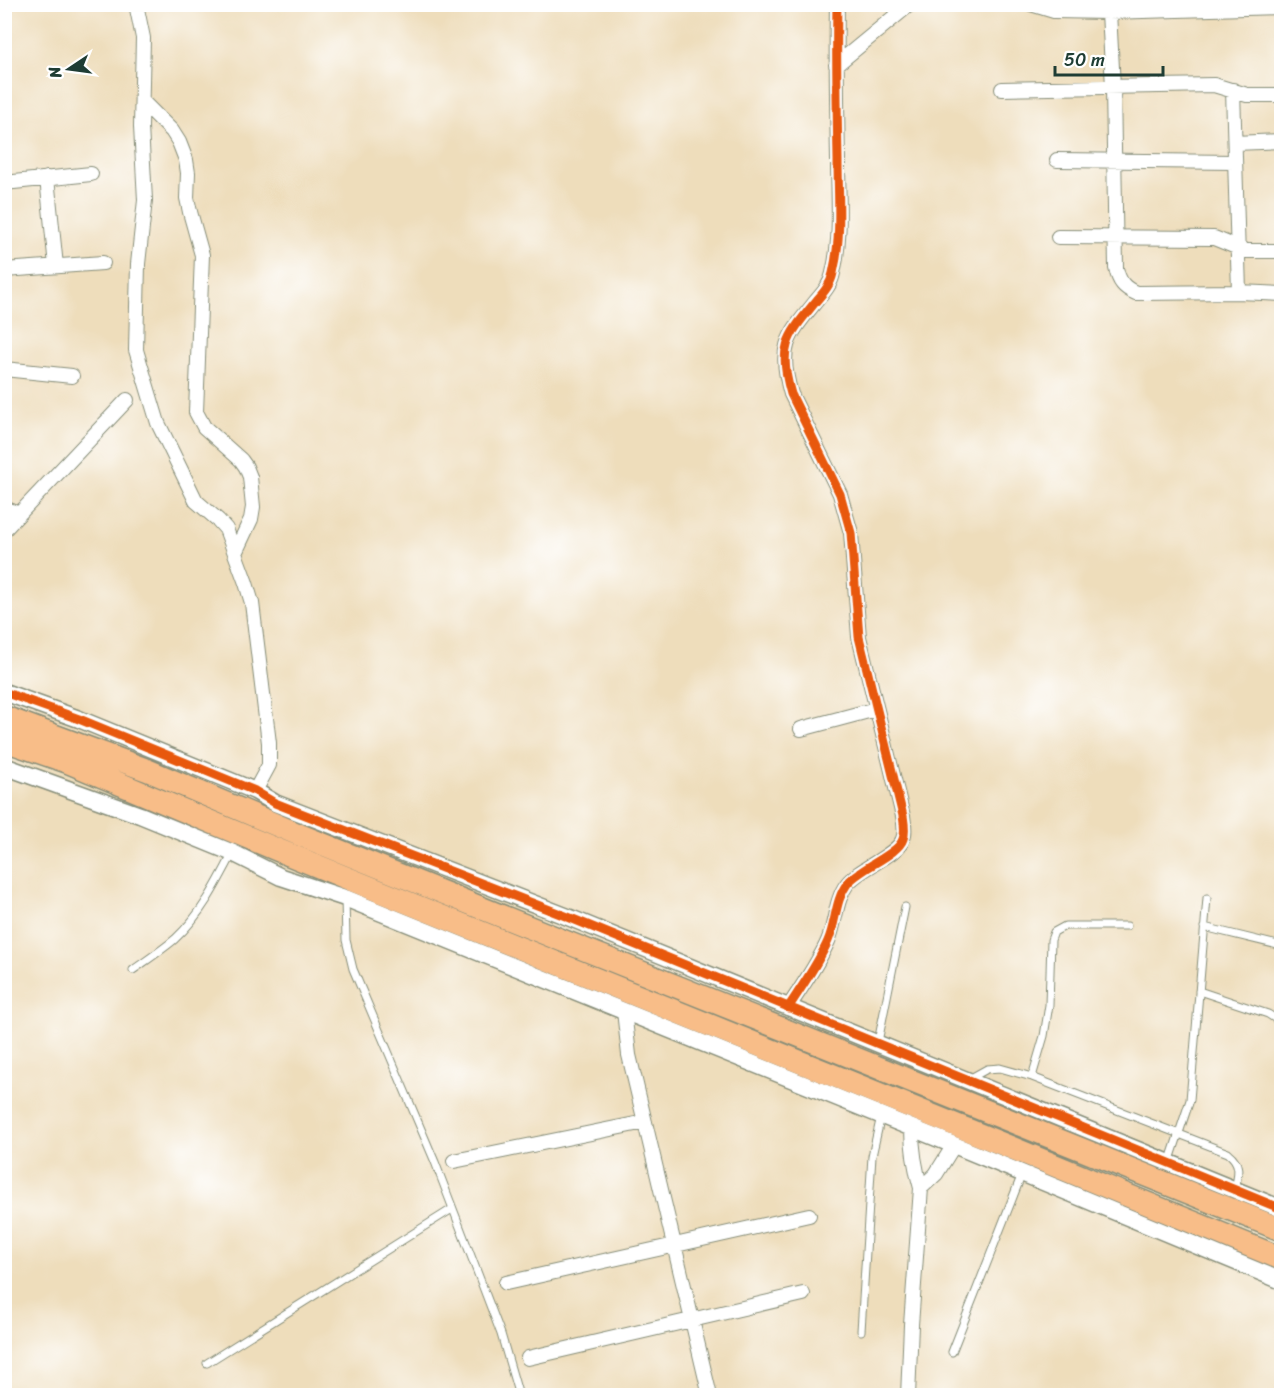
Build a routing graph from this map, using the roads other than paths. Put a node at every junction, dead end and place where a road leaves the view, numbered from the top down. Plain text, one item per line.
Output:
1 (136, 4) edge
2 (837, 4) edge
3 (910, 4) edge
4 (1031, 4) edge
5 (1281, 7) edge
6 (1109, 12) junction
7 (836, 65) junction
8 (1113, 87) junction
9 (1002, 89) dead end
10 (1233, 90) junction
11 (1281, 95) edge
12 (142, 101) junction
13 (1281, 141) edge
14 (1235, 143) junction
15 (1057, 160) dead end
16 (1114, 160) junction
17 (1235, 162) junction
18 (91, 174) dead end
19 (47, 178) junction
20 (4, 183) edge
21 (1058, 237) dead end
22 (1116, 237) junction
23 (1238, 248) junction
24 (1281, 251) edge
25 (104, 263) dead end
26 (56, 266) junction
27 (4, 270) edge
28 (1239, 292) junction
29 (1281, 294) edge
30 (4, 369) edge
31 (72, 376) dead end
32 (128, 400) dead end
33 (4, 508) edge
34 (19, 514) junction
35 (4, 530) edge
36 (235, 553) junction
37 (4, 692) edge
38 (876, 709) junction
39 (4, 717) edge
40 (801, 729) dead end
41 (4, 740) edge
42 (4, 766) edge
43 (255, 791) junction
44 (276, 814) junction
45 (299, 824) junction
46 (233, 853) junction
47 (345, 898) junction
48 (1207, 898) dead end
49 (905, 907) dead end
50 (1128, 926) dead end
51 (1204, 927) junction
52 (1281, 946) edge
53 (133, 970) dead end
54 (1199, 991) junction
55 (788, 1008) junction
56 (624, 1011) junction
57 (1281, 1023) edge
58 (877, 1044) junction
59 (1032, 1077) junction
60 (966, 1080) junction
61 (881, 1116) junction
62 (645, 1122) junction
63 (912, 1129) junction
64 (1179, 1134) junction
65 (954, 1145) junction
66 (454, 1161) dead end
67 (1169, 1163) junction
68 (1022, 1174) junction
69 (921, 1188) junction
70 (1235, 1190) junction
71 (453, 1209) junction
72 (1281, 1209) edge
73 (809, 1215) dead end
74 (1281, 1230) edge
75 (674, 1244) junction
76 (1281, 1260) edge
77 (1281, 1281) edge
78 (506, 1283) dead end
79 (803, 1294) dead end
80 (692, 1321) junction
81 (861, 1331) dead end
82 (952, 1352) dead end
83 (528, 1358) dead end
84 (207, 1363) dead end
85 (519, 1395) edge
86 (710, 1395) edge
87 (908, 1395) edge

1 - 12 street
2 - 7 street
3 - 7 street
4 - 6 street
5 - 6 street
6 - 8 street
7 - 38 street
8 - 9 street
8 - 10 street
8 - 16 street
10 - 11 street
10 - 14 street
12 - 36 street
12 - 36 street
13 - 14 street
14 - 17 street
15 - 16 street
16 - 17 street
16 - 22 street
17 - 23 street
18 - 19 street
19 - 20 street
19 - 26 street
21 - 22 street
22 - 23 street
22 - 28 street
23 - 24 street
23 - 28 street
25 - 26 street
26 - 27 street
28 - 29 street
30 - 31 street
32 - 34 street
33 - 34 street
34 - 35 street
36 - 43 street
37 - 43 street
38 - 40 street
38 - 55 street
39 - 44 highway
41 - 76 highway
42 - 46 street
43 - 44 street
44 - 45 highway
45 - 55 street
45 - 74 highway
46 - 47 street
46 - 53 lane
47 - 56 street
47 - 71 lane
48 - 51 lane
49 - 58 lane
50 - 59 lane
51 - 52 lane
51 - 54 lane
54 - 57 lane
54 - 64 lane
55 - 58 street
56 - 61 street
56 - 62 street
58 - 60 street
59 - 60 lane
59 - 64 lane
60 - 67 street
61 - 63 street
61 - 81 lane
62 - 66 street
62 - 75 street
63 - 65 street
63 - 69 street
64 - 67 lane
64 - 70 lane
65 - 68 street
65 - 69 street
67 - 70 street
68 - 77 street
68 - 82 lane
69 - 87 street
70 - 72 street
71 - 84 lane
71 - 85 lane
73 - 75 street
75 - 78 street
75 - 80 street
79 - 80 street
80 - 83 street
80 - 86 street

